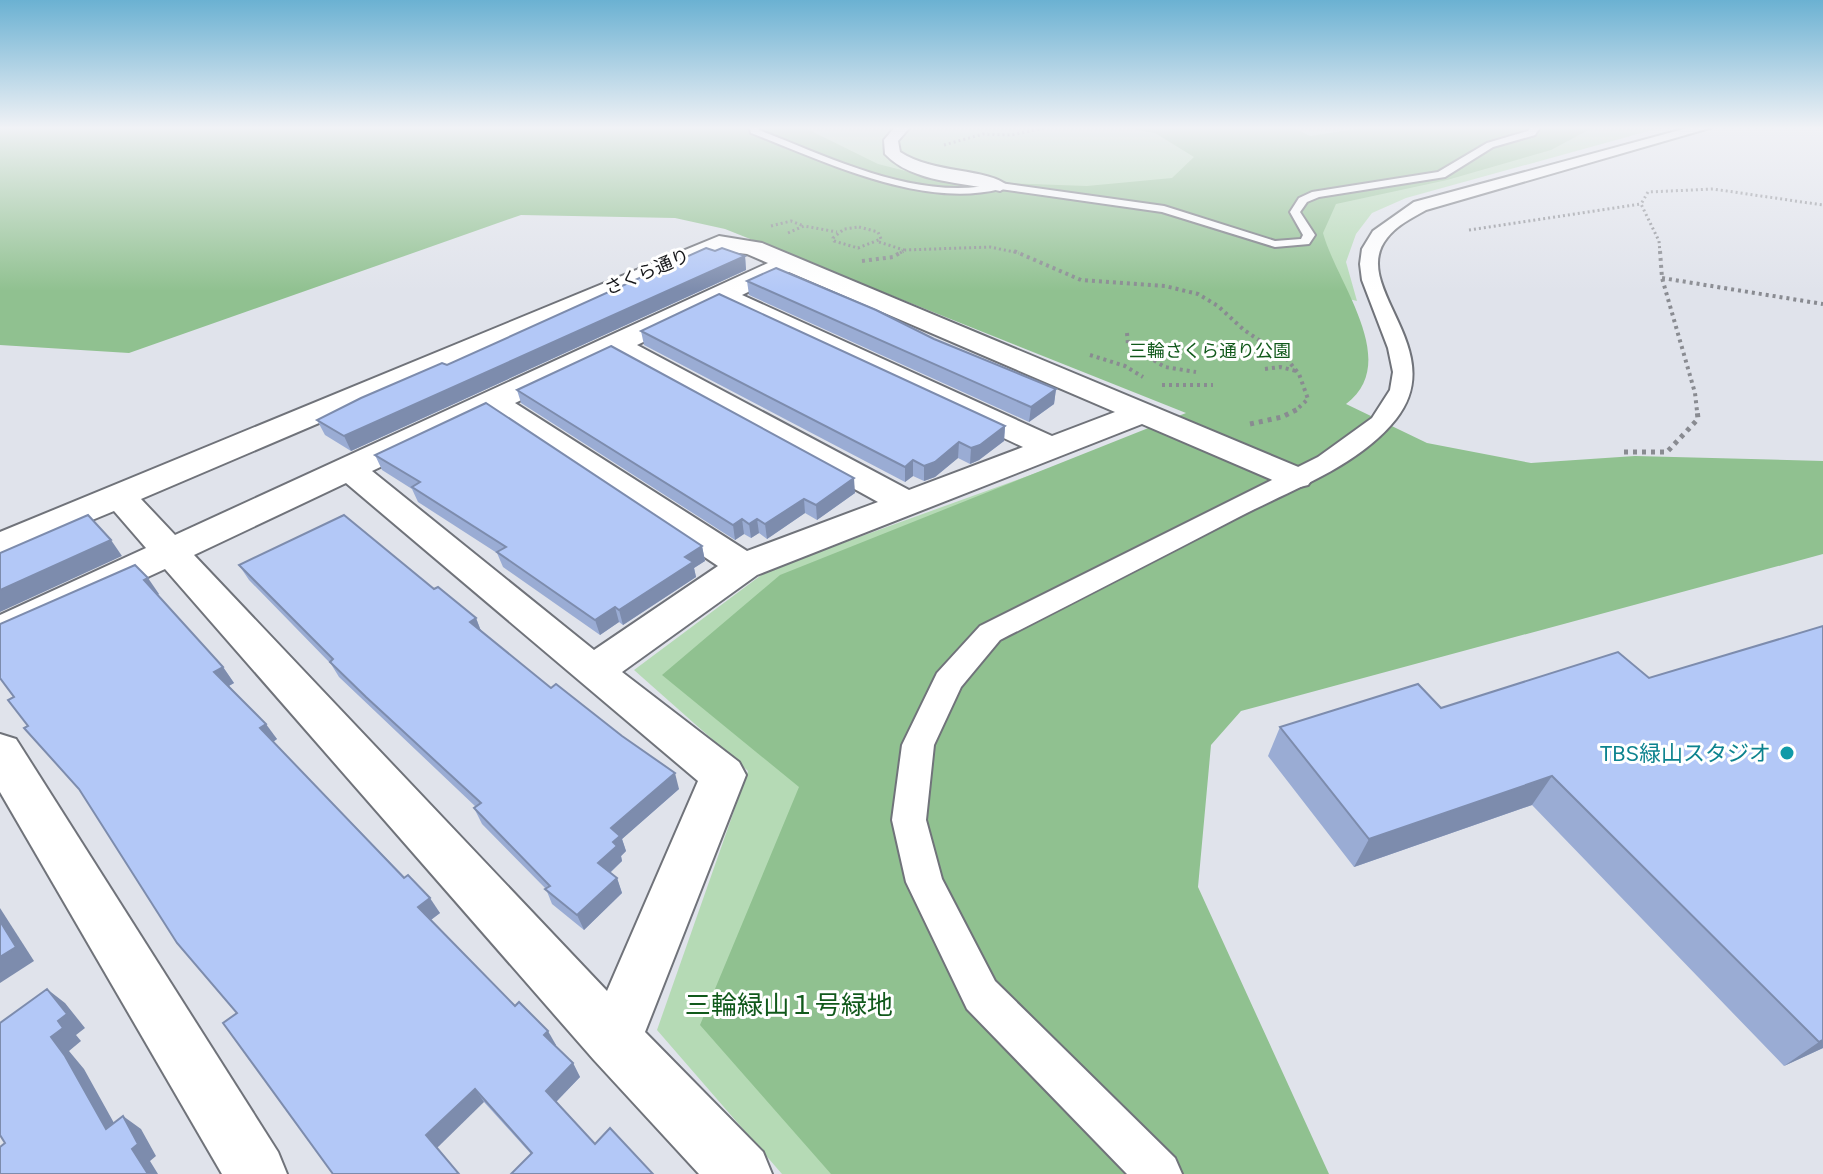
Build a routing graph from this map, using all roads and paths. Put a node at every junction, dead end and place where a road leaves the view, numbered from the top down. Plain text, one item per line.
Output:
1 (895, 182) edge
2 (989, 182) edge
3 (1394, 182) edge
4 (1508, 182) edge
5 (1000, 186) junction
6 (1641, 204) junction
7 (1823, 205) edge
8 (1469, 230) dead end
9 (837, 232) junction
10 (878, 242) junction
11 (753, 248) junction
12 (905, 250) junction
13 (860, 262) dead end
14 (789, 263) junction
15 (1662, 278) junction
16 (721, 295) junction
17 (1823, 304) edge
18 (1127, 333) dead end
19 (614, 344) junction
20 (1265, 369) dead end
21 (1196, 372) dead end
22 (1297, 372) junction
23 (1213, 385) dead end
24 (492, 401) junction
25 (1154, 402) junction
26 (1247, 425) dead end
27 (1051, 448) junction
28 (1624, 452) dead end
29 (349, 469) junction
30 (1296, 478) junction
31 (119, 496) junction
32 (906, 503) junction
33 (0, 546) edge
34 (169, 553) junction
35 (744, 566) junction
36 (0, 631) edge
37 (593, 672) junction
38 (0, 752) edge
39 (614, 1040) junction
40 (256, 1174) edge
41 (741, 1174) edge
42 (1159, 1174) edge

1 - 5 lane
2 - 5 street
3 - 5 lane
4 - 30 street
6 - 7 path
6 - 8 path
6 - 15 path
9 - 10 path
9 - 10 path
9 - 11 path
10 - 12 path
11 - 14 street, さくら通り
11 - 31 street, さくら通り
12 - 13 path
12 - 22 path
14 - 16 street
14 - 25 street, さくら通り
15 - 17 path
15 - 28 path
16 - 19 street
16 - 27 street
18 - 21 path
19 - 24 street
19 - 32 street
20 - 22 path
22 - 26 path
23 - 25 path
24 - 29 street
24 - 35 street
25 - 27 street
25 - 30 street, さくら通り
27 - 32 street
29 - 34 street
29 - 37 street
30 - 42 street
31 - 33 street, さくら通り
31 - 34 street
32 - 35 street
34 - 36 street
34 - 39 street
35 - 37 street
37 - 39 street
38 - 40 street
39 - 41 street

